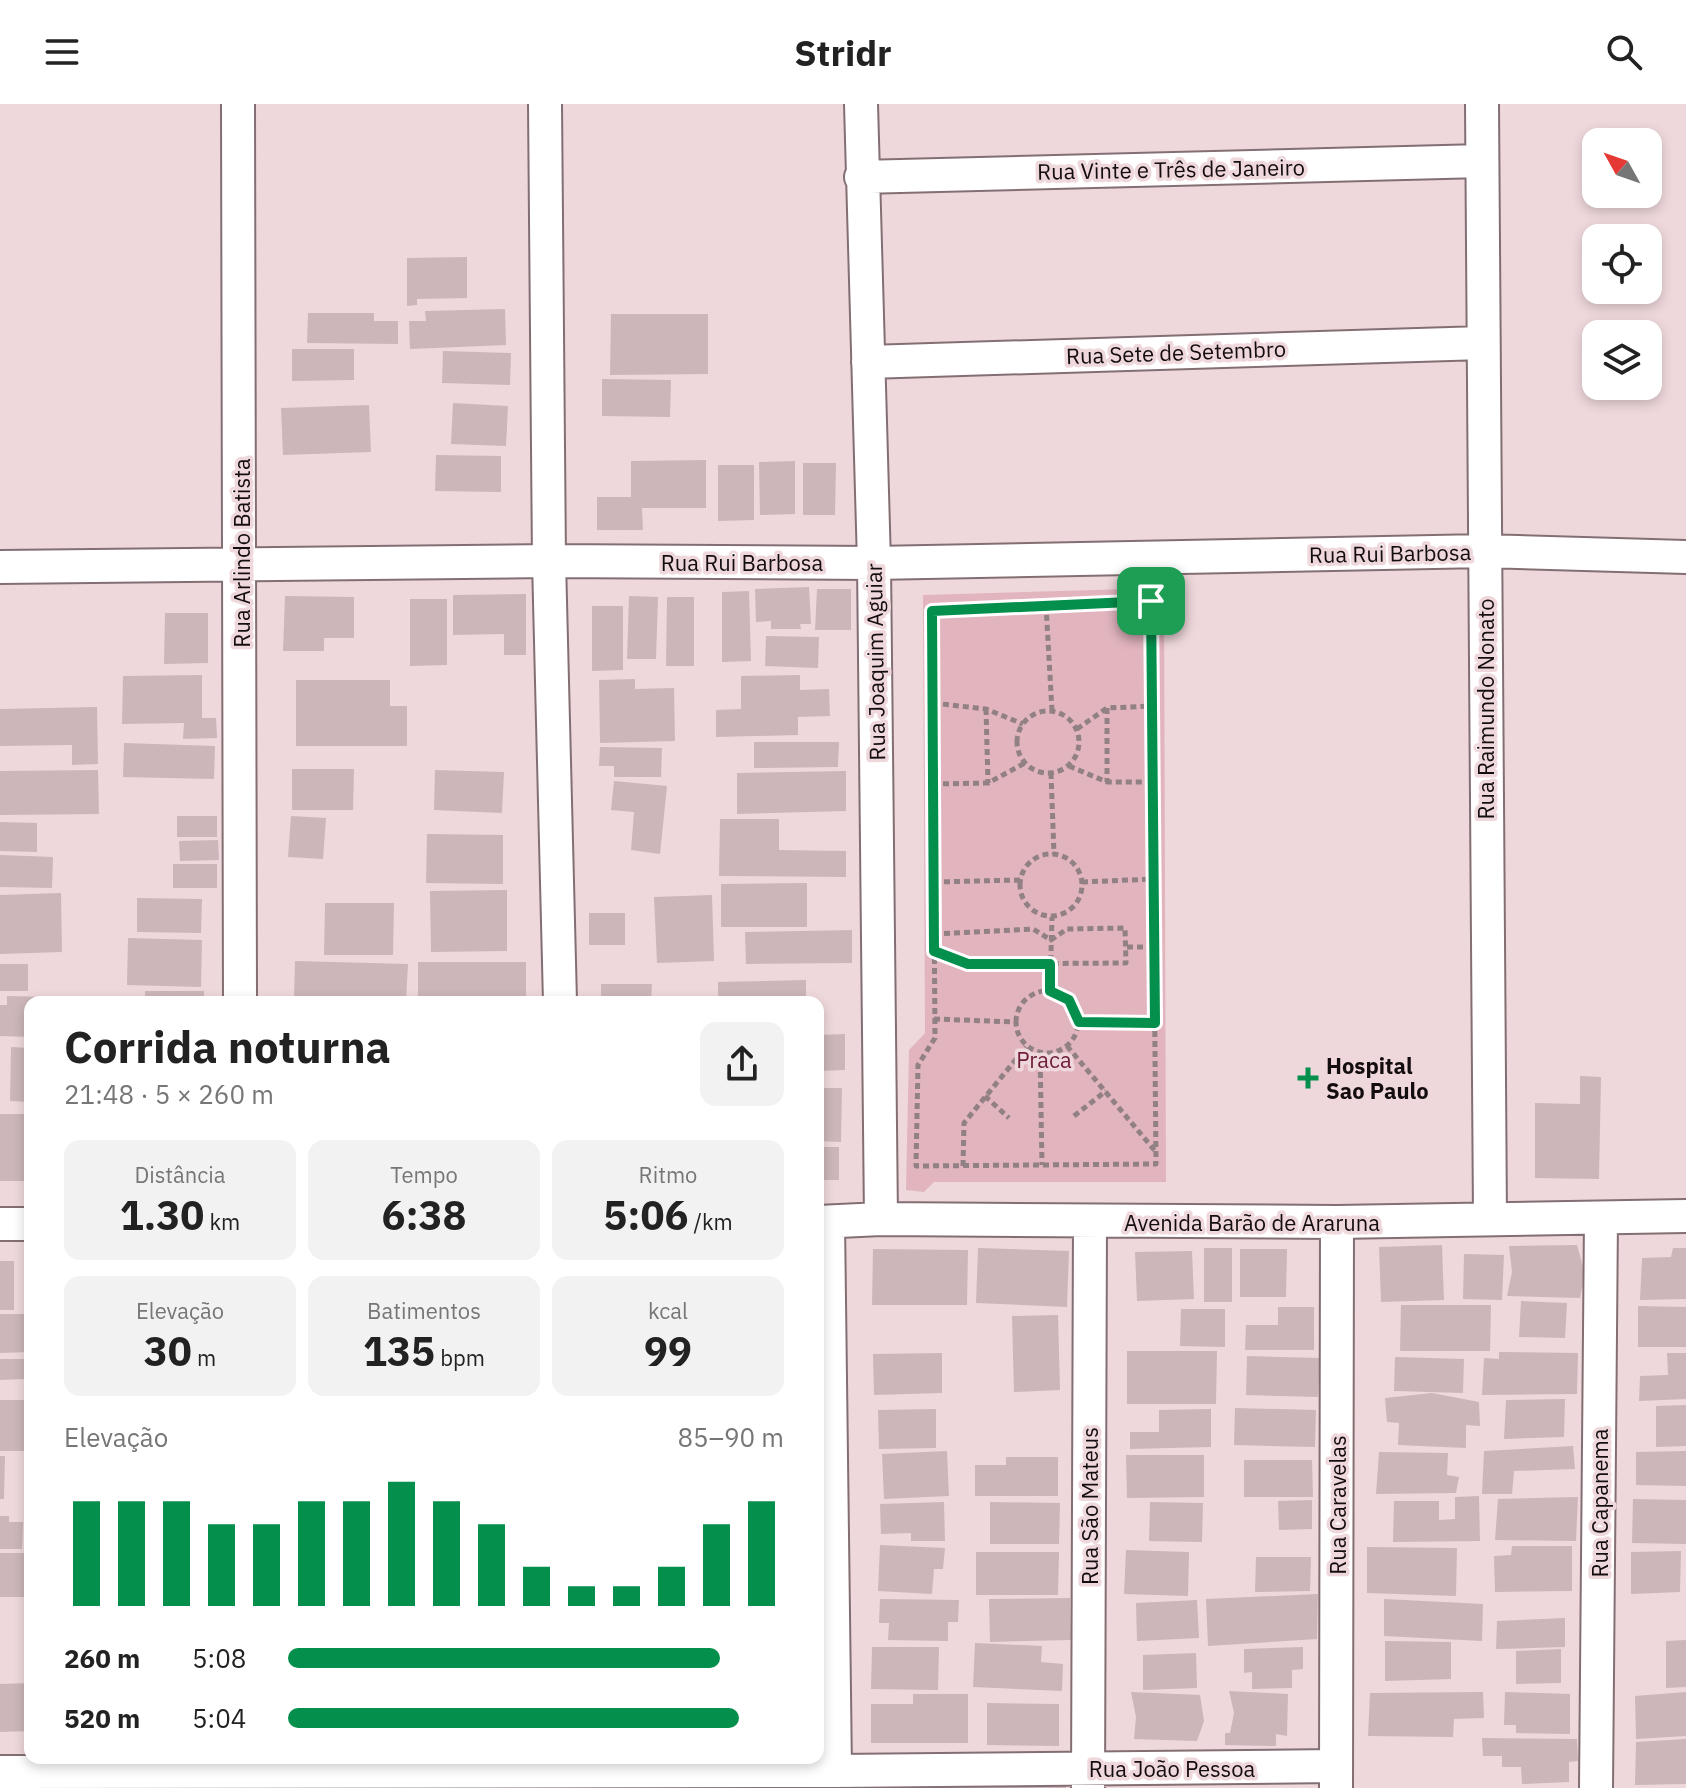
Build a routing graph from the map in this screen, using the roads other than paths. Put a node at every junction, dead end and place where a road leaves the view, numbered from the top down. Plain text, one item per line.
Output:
1 (238, 104) edge
2 (545, 104) edge
3 (861, 104) edge
4 (1482, 104) edge
5 (1482, 161) junction
6 (861, 177) junction
7 (1483, 343) junction
8 (868, 362) junction
9 (1484, 551) junction
10 (1686, 557) edge
11 (549, 561) junction
12 (874, 563) junction
13 (241, 564) junction
14 (0, 567) edge
15 (240, 996) edge
16 (560, 996) edge
17 (1686, 1216) edge
18 (1490, 1218) junction
19 (1601, 1218) junction
20 (881, 1219) junction
21 (824, 1222) edge
22 (1337, 1222) junction
23 (1090, 1223) junction
24 (0, 1224) edge
25 (24, 1224) edge
26 (824, 1268) edge
27 (835, 1771) junction
28 (0, 1772) edge
29 (317, 1772) edge
30 (573, 1772) edge
31 (61, 1773) edge
32 (1336, 1777) edge
33 (1088, 1778) edge
34 (1596, 1788) edge

1 - 13 street, Rua Arlindo Batista
2 - 11 street
3 - 6 street, Rua Joaquim Aguiar
4 - 5 street, Rua Raimundo Nonato
5 - 6 street, Rua Vinte e Três de Janeiro
5 - 7 street, Rua Raimundo Nonato
6 - 8 street, Rua Joaquim Aguiar
7 - 8 street, Rua Sete de Setembro
7 - 9 street, Rua Raimundo Nonato
8 - 12 street, Rua Joaquim Aguiar
9 - 10 street, Rua Rui Barbosa
9 - 12 street, Rua Rui Barbosa
9 - 18 street, Rua Raimundo Nonato
11 - 12 street, Rua Rui Barbosa
11 - 13 street, Rua Rui Barbosa
11 - 16 street
12 - 20 street, Rua Joaquim Aguiar
13 - 14 street, Rua Rui Barbosa
13 - 15 street, Rua Arlindo Batista
17 - 19 street, Avenida Barão de Araruna
18 - 19 street, Avenida Barão de Araruna
18 - 22 street, Avenida Barão de Araruna
19 - 34 street, Rua Capanema
20 - 21 street, Avenida Barão de Araruna
20 - 23 street, Avenida Barão de Araruna
22 - 23 street, Avenida Barão de Araruna
22 - 32 street, Rua Caravelas
23 - 33 street, Rua São Mateus
24 - 25 street
26 - 27 street
27 - 30 street, Rua João Pessoa
27 - 33 street, Rua João Pessoa
28 - 31 street, Rua João Pessoa
29 - 30 street, Rua João Pessoa
29 - 31 street, Rua João Pessoa
32 - 33 street, Rua João Pessoa

